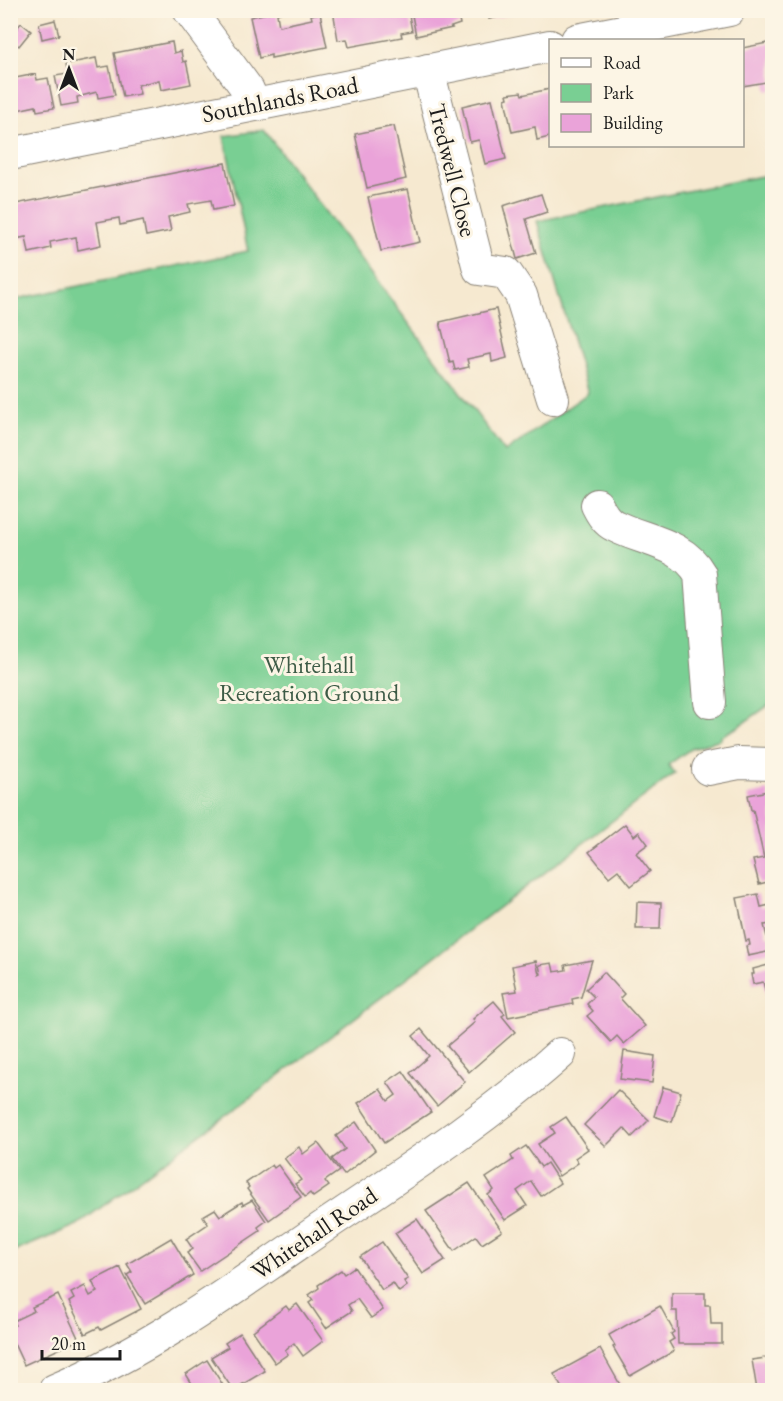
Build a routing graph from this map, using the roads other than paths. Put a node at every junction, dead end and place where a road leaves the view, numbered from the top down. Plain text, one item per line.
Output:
1 (189, 10) edge
2 (729, 10) edge
3 (582, 39) edge
4 (549, 46) edge
5 (428, 70) junction
6 (254, 104) junction
7 (10, 154) edge
8 (553, 399) dead end
9 (597, 505) dead end
10 (710, 702) dead end
11 (772, 764) edge
12 (708, 769) dead end
13 (560, 1054) dead end
14 (55, 1390) edge

1 - 6 street
2 - 3 street
4 - 5 street, Southlands Road
5 - 6 street, Southlands Road
5 - 8 street, Tredwell Close
6 - 7 street, Southlands Road
9 - 10 street
11 - 12 street
13 - 14 street, Whitehall Road

